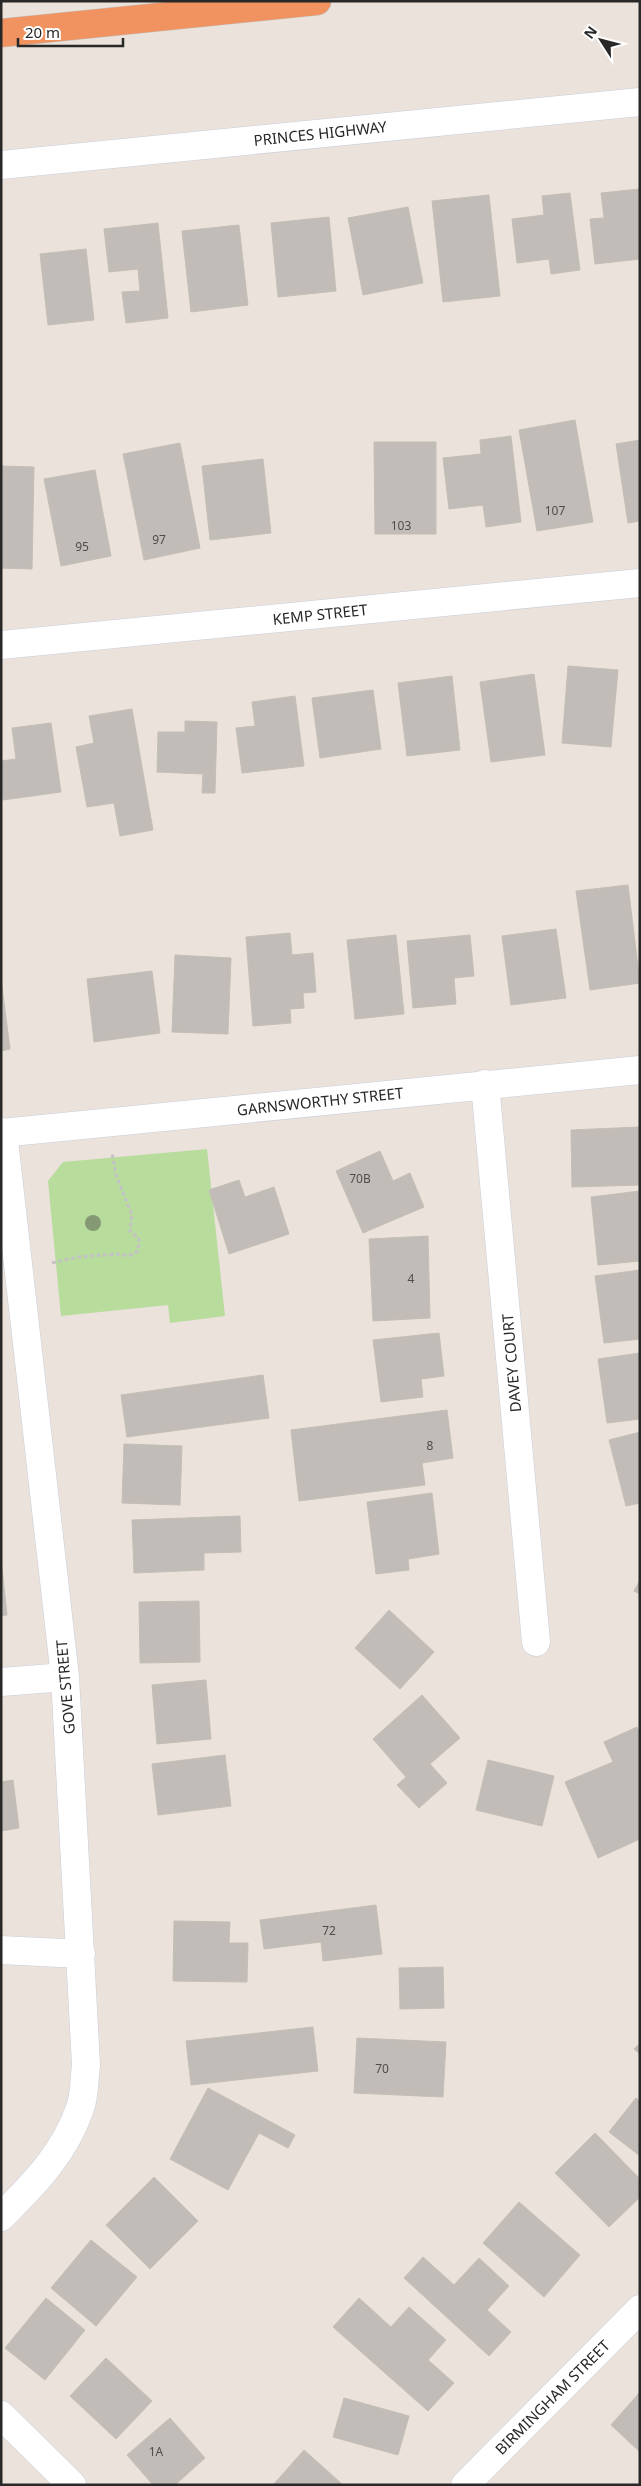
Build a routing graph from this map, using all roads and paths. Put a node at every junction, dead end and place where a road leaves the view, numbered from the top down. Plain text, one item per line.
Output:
1 (317, 1) edge
2 (1, 33) edge
3 (640, 102) edge
4 (1, 165) edge
5 (640, 583) edge
6 (1, 645) edge
7 (640, 1070) edge
8 (484, 1084) junction
9 (2, 1133) edge
10 (112, 1153) dead end
11 (52, 1263) dead end
12 (536, 1642) dead end
13 (65, 1677) junction
14 (1, 1682) edge
15 (1, 1950) edge
16 (81, 1954) junction
17 (1, 2217) edge
18 (640, 2309) edge
19 (1, 2415) edge
20 (72, 2485) edge
21 (465, 2485) edge

1 - 2 highway
3 - 4 street, PRINCES HIGHWAY
5 - 6 street, KEMP STREET
7 - 8 street, GARNSWORTHY STREET
8 - 9 street, GARNSWORTHY STREET
8 - 12 street, DAVEY COURT
9 - 13 street, GOVE STREET
10 - 11 path
13 - 14 street
13 - 16 street, GOVE STREET
15 - 16 street
16 - 17 street, GOVE STREET
18 - 21 street, BIRMINGHAM STREET
19 - 20 street

